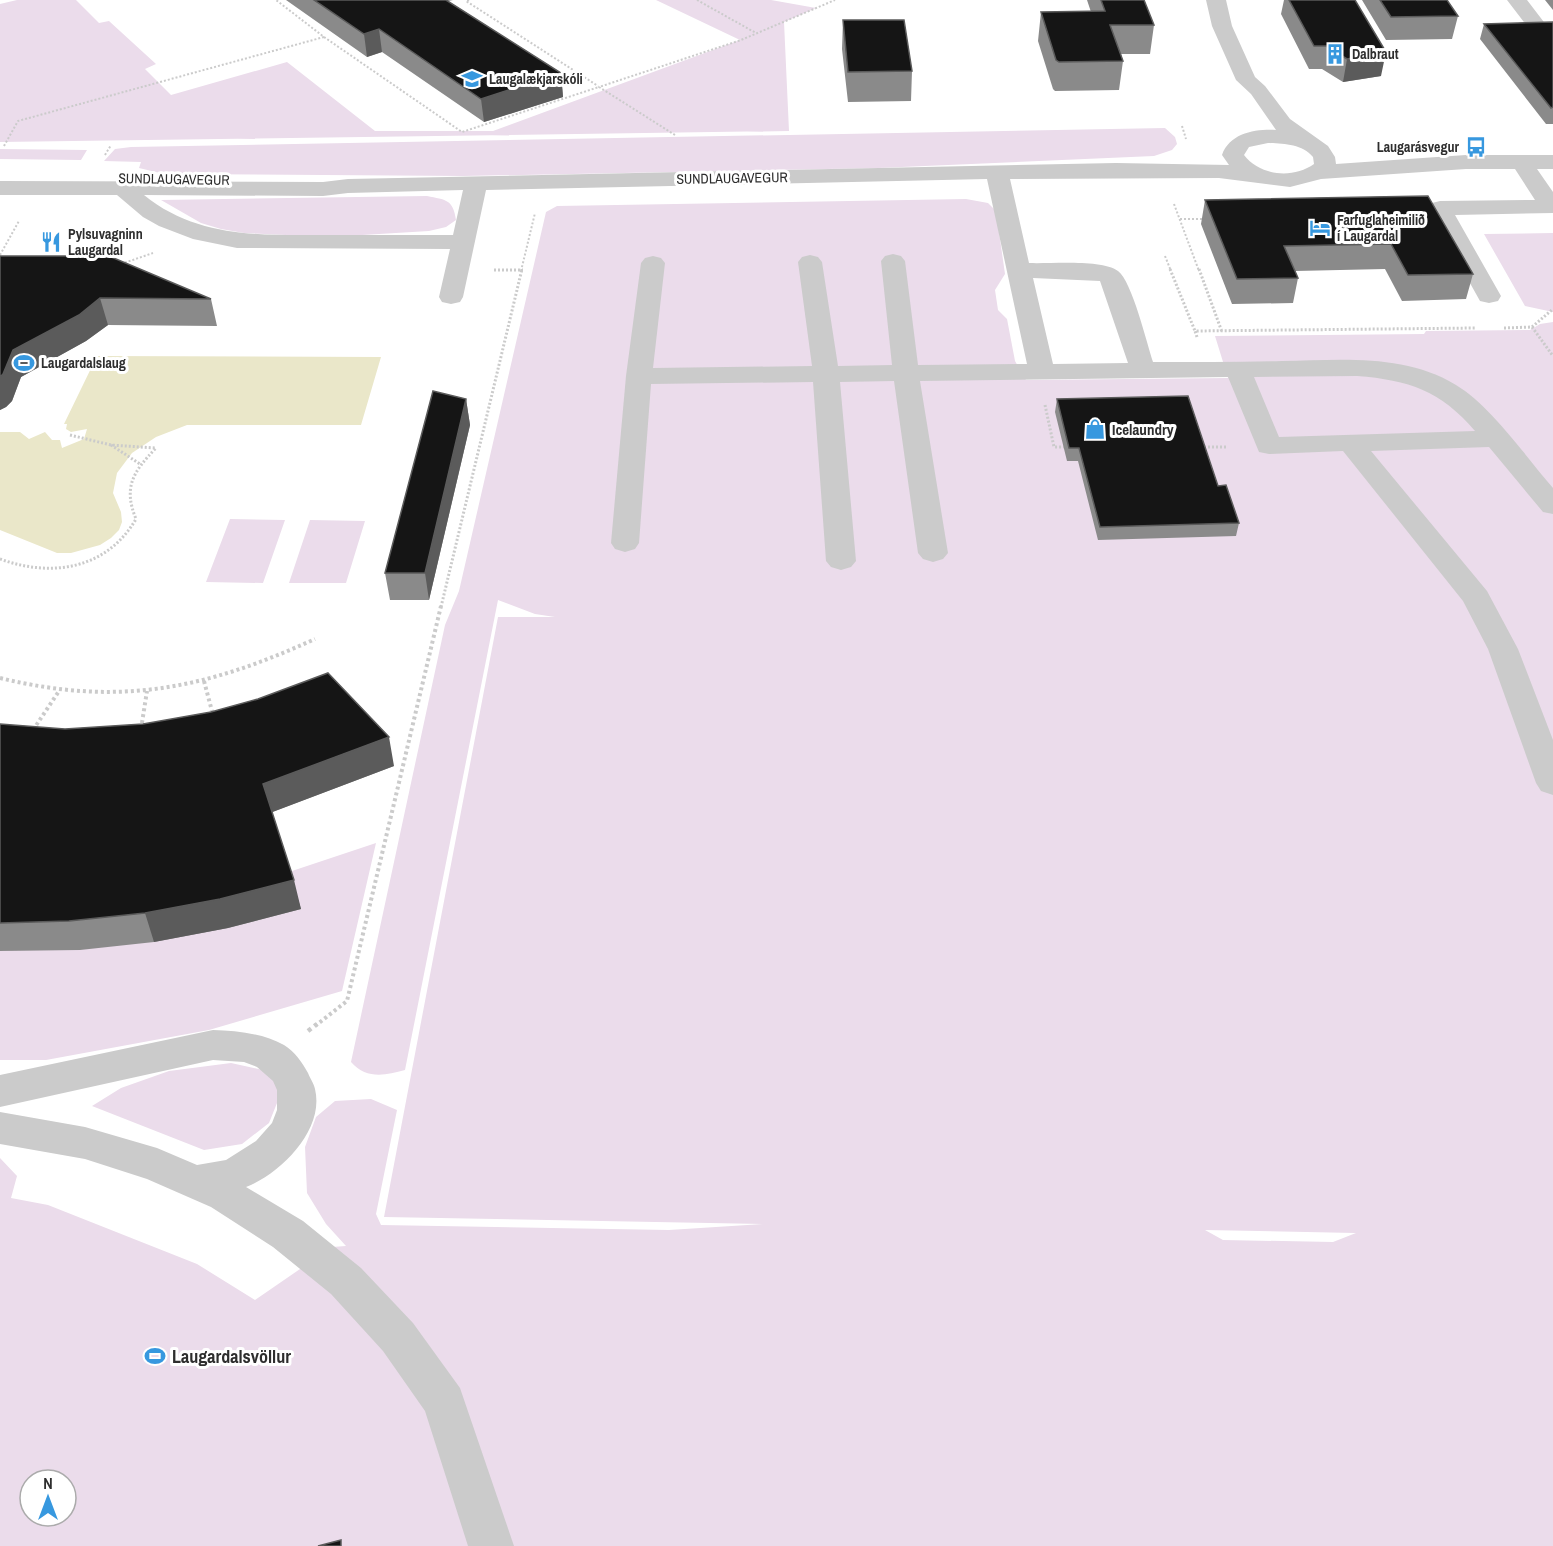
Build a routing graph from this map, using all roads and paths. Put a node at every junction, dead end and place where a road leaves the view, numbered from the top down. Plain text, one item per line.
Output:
1 (276, 0) edge
2 (469, 0) edge
3 (697, 0) edge
4 (835, 0) edge
5 (1216, 0) edge
6 (1517, 0) edge
7 (1540, 30) edge
8 (757, 33) junction
9 (324, 37) junction
10 (1246, 80) junction
11 (599, 87) junction
12 (675, 135) dead end
13 (1243, 142) junction
14 (1309, 144) junction
15 (4, 146) dead end
16 (1466, 162) junction
17 (1522, 162) junction
18 (1553, 162) edge
19 (1116, 170) junction
20 (1319, 172) junction
21 (997, 173) junction
22 (1258, 175) junction
23 (0, 176) edge
24 (476, 183) junction
25 (348, 186) junction
26 (0, 188) edge
27 (124, 189) junction
28 (1173, 201) dead end
29 (537, 204) dead end
30 (22, 215) dead end
31 (1180, 219) junction
32 (1212, 219) edge
33 (192, 231) junction
34 (463, 242) junction
35 (0, 255) edge
36 (1165, 256) dead end
37 (893, 261) dead end
38 (810, 262) dead end
39 (653, 263) dead end
40 (114, 267) edge
41 (1019, 270) junction
42 (1489, 296) dead end
43 (451, 297) dead end
44 (1532, 327) dead end
45 (1195, 332) dead end
46 (1553, 356) edge
47 (1143, 370) junction
48 (1238, 370) junction
49 (1042, 372) junction
50 (906, 374) junction
51 (826, 375) junction
52 (639, 376) junction
53 (70, 435) dead end
54 (1495, 439) junction
55 (1350, 443) junction
56 (111, 445) junction
57 (1269, 446) junction
58 (1078, 447) edge
59 (1197, 447) edge
60 (140, 464) junction
61 (1553, 506) edge
62 (625, 543) dead end
63 (933, 553) dead end
64 (0, 559) edge
65 (841, 561) dead end
66 (315, 639) dead end
67 (1, 680) edge
68 (204, 681) junction
69 (59, 691) junction
70 (147, 691) junction
71 (214, 721) edge
72 (141, 733) edge
73 (29, 736) edge
74 (1553, 783) edge
75 (274, 1056) junction
76 (0, 1091) edge
77 (0, 1128) edge
78 (195, 1182) junction
79 (491, 1546) edge

1 - 9 path
2 - 11 path
3 - 8 path
4 - 8 path
5 - 10 street
6 - 7 street
8 - 11 path
9 - 11 path
9 - 15 path
10 - 13 street
10 - 14 street
11 - 12 path
13 - 14 street, SUNDLAUGAVEGUR
13 - 19 street, SUNDLAUGAVEGUR
13 - 22 street, SUNDLAUGAVEGUR
14 - 16 street, SUNDLAUGAVEGUR
14 - 20 street
16 - 17 street, SUNDLAUGAVEGUR
16 - 20 street, SUNDLAUGAVEGUR
17 - 18 street, SUNDLAUGAVEGUR
17 - 42 street
19 - 21 street, SUNDLAUGAVEGUR
19 - 22 street, SUNDLAUGAVEGUR
20 - 22 street, SUNDLAUGAVEGUR
21 - 24 street, SUNDLAUGAVEGUR
21 - 41 street
23 - 25 street, SUNDLAUGAVEGUR
24 - 25 street, SUNDLAUGAVEGUR
24 - 34 street
25 - 27 street, SUNDLAUGAVEGUR
26 - 27 street, SUNDLAUGAVEGUR
27 - 33 street
28 - 31 path
29 - 75 path
30 - 35 path
31 - 32 path
31 - 48 path
33 - 34 street
33 - 40 path
34 - 43 street
36 - 45 path
37 - 50 street
38 - 51 street
39 - 52 street
41 - 47 street
41 - 49 street
44 - 46 path
47 - 48 street
47 - 49 street
48 - 54 street
48 - 57 street
49 - 50 street
49 - 58 path
50 - 51 street
50 - 63 street
51 - 52 street
51 - 65 street
52 - 62 street
53 - 56 path
54 - 55 street
54 - 61 street
55 - 57 street
55 - 74 street
56 - 60 path
56 - 60 path
57 - 59 path
60 - 64 path
66 - 68 path
67 - 69 path
68 - 70 path
68 - 71 path
69 - 70 path
69 - 73 path
70 - 72 path
75 - 76 street
75 - 78 street
77 - 78 street
78 - 79 street

